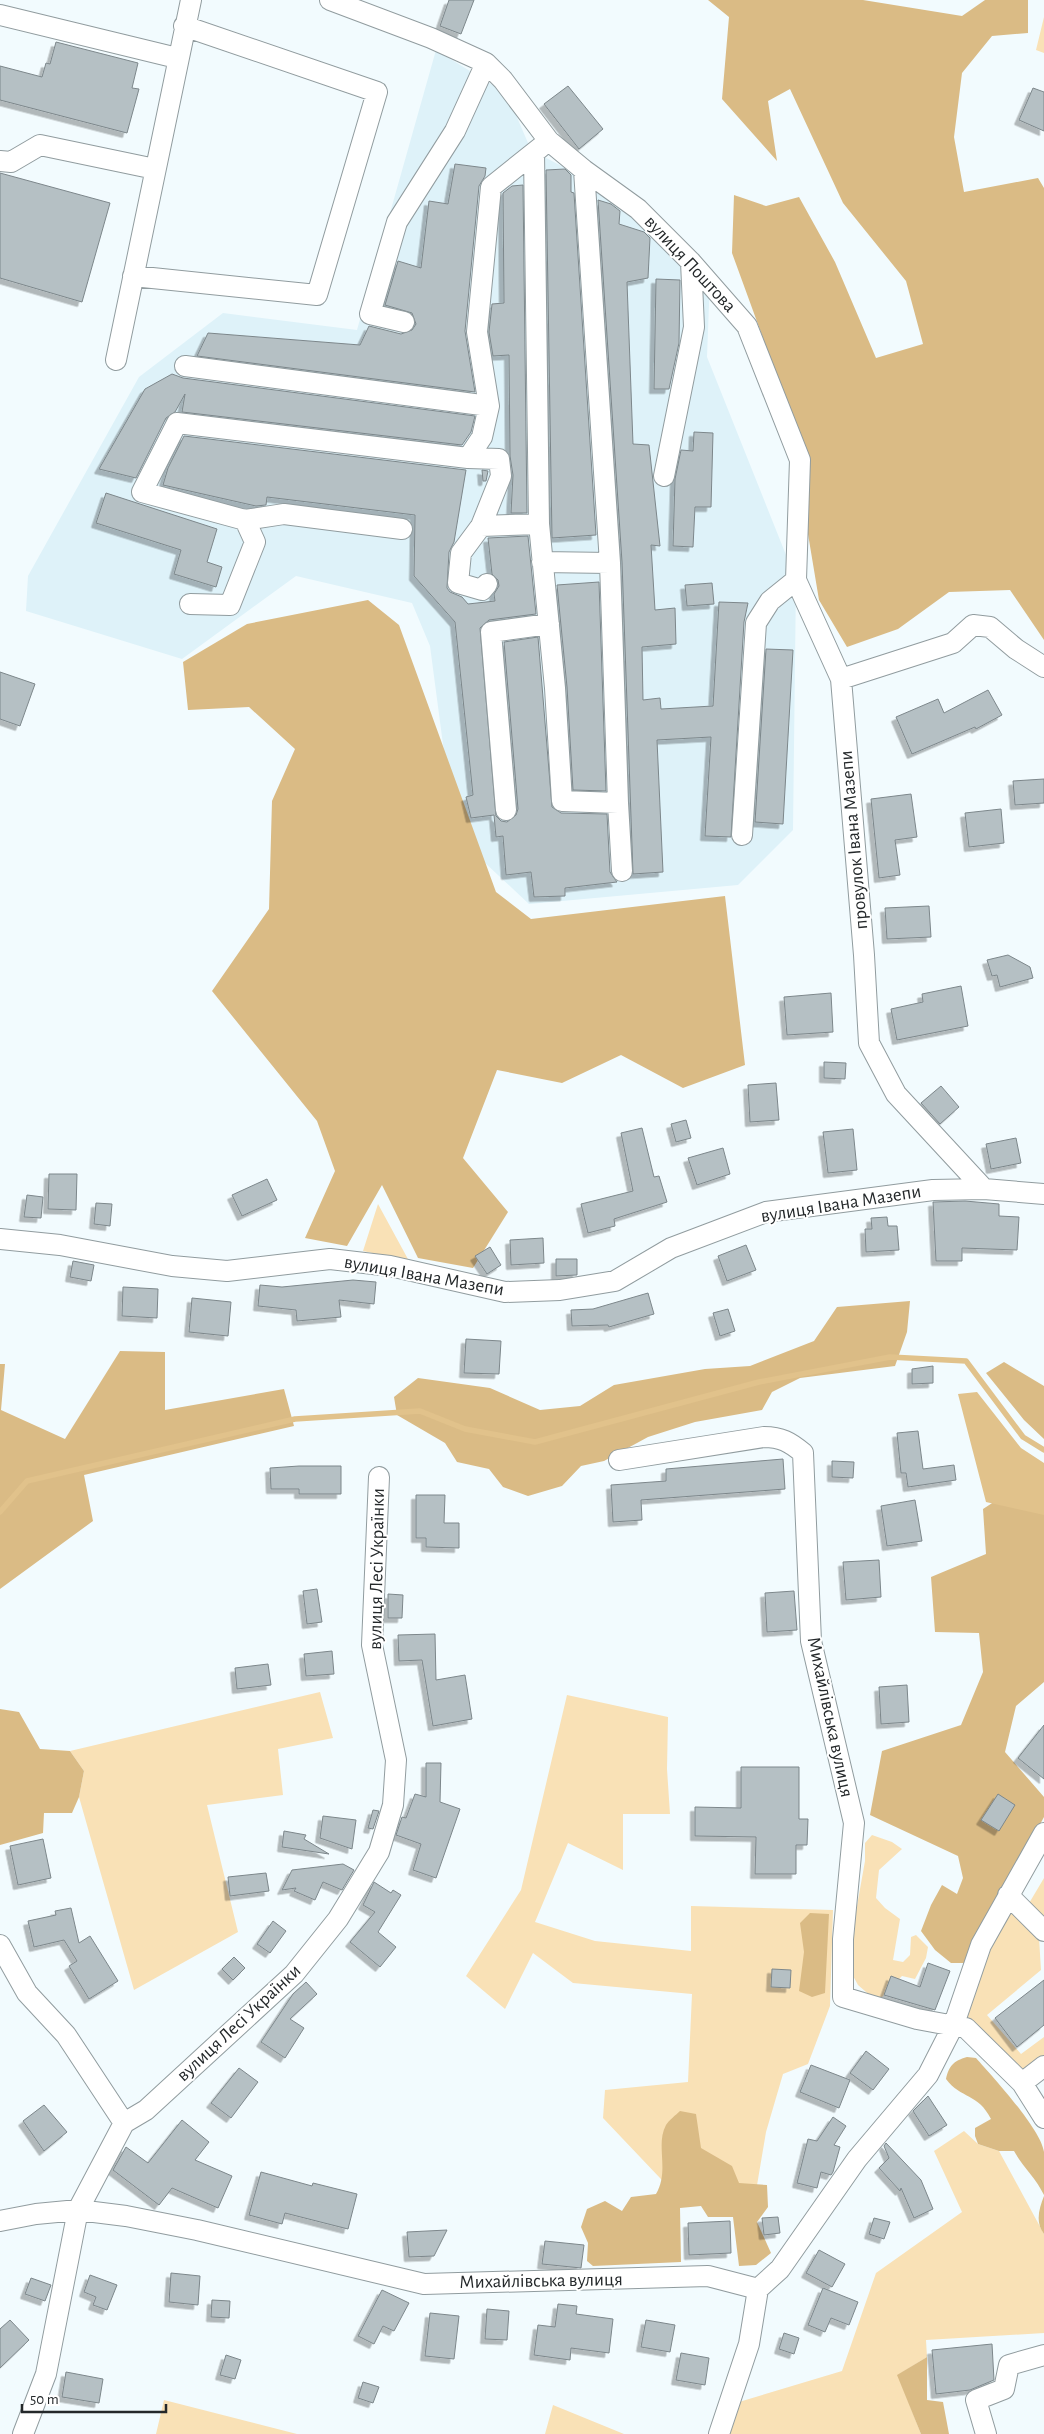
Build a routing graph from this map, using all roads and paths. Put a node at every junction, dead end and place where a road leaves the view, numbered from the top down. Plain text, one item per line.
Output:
1 (191, 0) edge
2 (330, 0) edge
3 (0, 15) edge
4 (184, 26) junction
5 (177, 58) junction
6 (486, 63) junction
7 (541, 147) junction
8 (0, 161) edge
9 (155, 169) junction
10 (584, 170) junction
11 (691, 262) junction
12 (133, 276) junction
13 (404, 322) dead end
14 (116, 360) dead end
15 (185, 366) dead end
16 (489, 406) junction
17 (468, 458) junction
18 (664, 476) dead end
19 (245, 520) junction
20 (538, 524) junction
21 (481, 526) junction
22 (402, 529) dead end
23 (542, 562) junction
24 (610, 563) junction
25 (796, 580) junction
26 (487, 584) dead end
27 (190, 604) dead end
28 (548, 624) junction
29 (1044, 667) edge
30 (841, 679) junction
31 (618, 803) junction
32 (506, 810) dead end
33 (742, 835) dead end
34 (622, 871) dead end
35 (984, 1189) junction
36 (1044, 1194) edge
37 (0, 1239) edge
38 (619, 1460) dead end
39 (380, 1477) dead end
40 (1044, 1833) edge
41 (1008, 1895) junction
42 (1044, 1931) edge
43 (0, 1945) edge
44 (954, 2024) junction
45 (1044, 2066) edge
46 (1022, 2083) junction
47 (1044, 2118) edge
48 (124, 2124) junction
49 (78, 2210) junction
50 (0, 2221) edge
51 (758, 2289) junction
52 (1042, 2361) edge
53 (23, 2434) edge
54 (719, 2434) edge
55 (986, 2434) edge

1 - 4 street
2 - 6 street, вулиця Поштова
3 - 5 street
4 - 5 street
4 - 12 street
5 - 9 street
6 - 7 street, вулиця Поштова
6 - 13 street
7 - 10 street, вулиця Поштова
7 - 16 street
7 - 20 street
8 - 9 street
9 - 12 street
10 - 11 street, вулиця Поштова
10 - 24 street
11 - 18 street
11 - 25 street, вулиця Поштова
12 - 14 street
15 - 16 street
16 - 17 street
17 - 19 street
17 - 21 street
19 - 22 street
19 - 27 street
20 - 21 street
20 - 23 street
21 - 26 street
23 - 24 street
23 - 28 street
24 - 31 street
25 - 30 street, вулиця Поштова
25 - 33 street
28 - 31 street
28 - 32 street
29 - 30 street
30 - 35 street, провулок Івана Мазепи
31 - 34 street
35 - 36 street, вулиця Івана Мазепи
35 - 37 street, вулиця Івана Мазепи
38 - 44 street, Михайлівська вулиця
39 - 48 street, вулиця Лесі Українки
40 - 41 street
41 - 42 street
41 - 44 street
43 - 48 street
44 - 46 street
44 - 51 street
45 - 46 street
46 - 47 street
48 - 49 street, вулиця Лесі Українки
49 - 50 street, Михайлівська вулиця
49 - 51 street, Михайлівська вулиця
49 - 53 street, вулиця Лесі Українки
51 - 54 street
52 - 55 street

